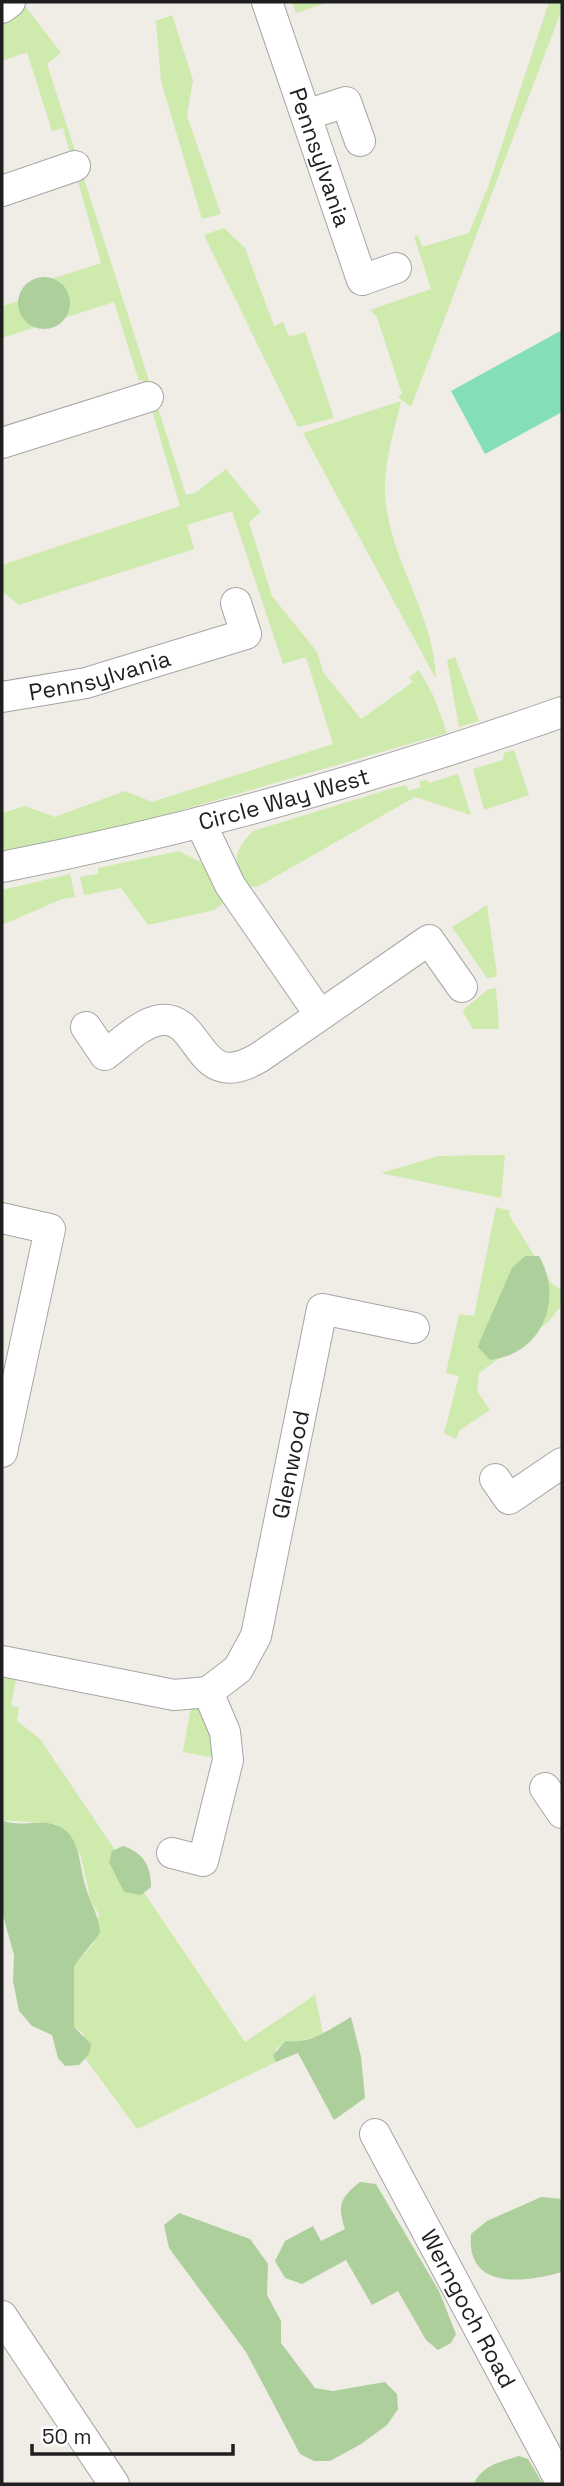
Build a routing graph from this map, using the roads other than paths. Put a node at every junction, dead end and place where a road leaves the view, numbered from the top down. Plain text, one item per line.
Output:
1 (10, 2) edge
2 (267, 2) edge
3 (2, 8) edge
4 (306, 115) junction
5 (360, 141) dead end
6 (75, 166) dead end
7 (2, 191) edge
8 (396, 268) dead end
9 (148, 397) dead end
10 (2, 443) edge
11 (236, 603) dead end
12 (2, 697) edge
13 (562, 712) edge
14 (200, 822) junction
15 (2, 867) edge
16 (462, 988) dead end
17 (320, 1015) junction
18 (86, 1027) dead end
19 (2, 1217) edge
20 (414, 1328) dead end
21 (2, 1452) edge
22 (562, 1463) edge
23 (495, 1479) dead end
24 (2, 1661) edge
25 (208, 1692) junction
26 (545, 1788) dead end
27 (562, 1813) edge
28 (172, 1853) dead end
29 (375, 2134) dead end
30 (2, 2316) edge
31 (114, 2484) edge
32 (562, 2484) edge

1 - 3 street
2 - 4 street, Pennsylvania
4 - 5 street
4 - 8 street, Pennsylvania
6 - 7 street
9 - 10 street
11 - 12 street, Pennsylvania
13 - 14 street, Circle Way West
14 - 15 street, Circle Way West
14 - 17 street
16 - 17 street
17 - 18 street
19 - 21 street
20 - 25 street, Glenwood
22 - 23 street
24 - 25 street
25 - 28 street
26 - 27 street
29 - 32 street, Werngoch Road
30 - 31 street

